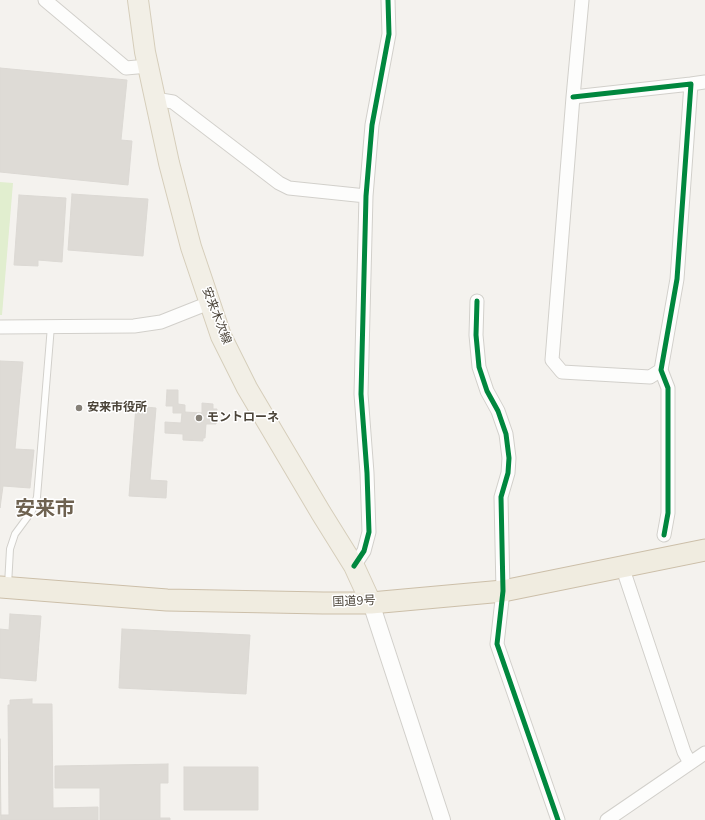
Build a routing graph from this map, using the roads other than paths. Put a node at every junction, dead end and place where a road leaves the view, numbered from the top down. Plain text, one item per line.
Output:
1 (45, 0) edge
2 (138, 0) edge
3 (388, 0) edge
4 (582, 0) edge
5 (148, 66) junction
6 (705, 82) edge
7 (691, 84) junction
8 (573, 97) junction
9 (155, 100) junction
10 (366, 196) junction
11 (477, 301) dead end
12 (209, 303) junction
13 (0, 326) edge
14 (51, 326) junction
15 (661, 370) junction
16 (664, 535) dead end
17 (705, 550) edge
18 (354, 566) junction
19 (622, 566) junction
20 (4, 587) edge
21 (503, 591) junction
22 (371, 602) junction
23 (705, 753) edge
24 (690, 763) junction
25 (442, 820) edge
26 (558, 820) edge
27 (607, 820) edge

1 - 5 street
2 - 5 main road, 安来木次線
3 - 10 street
4 - 8 street
5 - 9 main road, 安来木次線
6 - 7 street
7 - 8 street
7 - 15 street
8 - 15 street
9 - 10 street
9 - 12 main road, 安来木次線
10 - 18 street
11 - 21 street
12 - 14 street
12 - 18 main road, 安来木次線
13 - 14 street
14 - 20 lane
15 - 16 street
17 - 19 highway, 国道9号
18 - 22 main road, 安来木次線
19 - 21 highway, 国道9号
19 - 24 street
20 - 22 highway, 国道9号
21 - 22 highway, 国道9号
21 - 26 street
22 - 25 street
23 - 24 street
24 - 27 street

